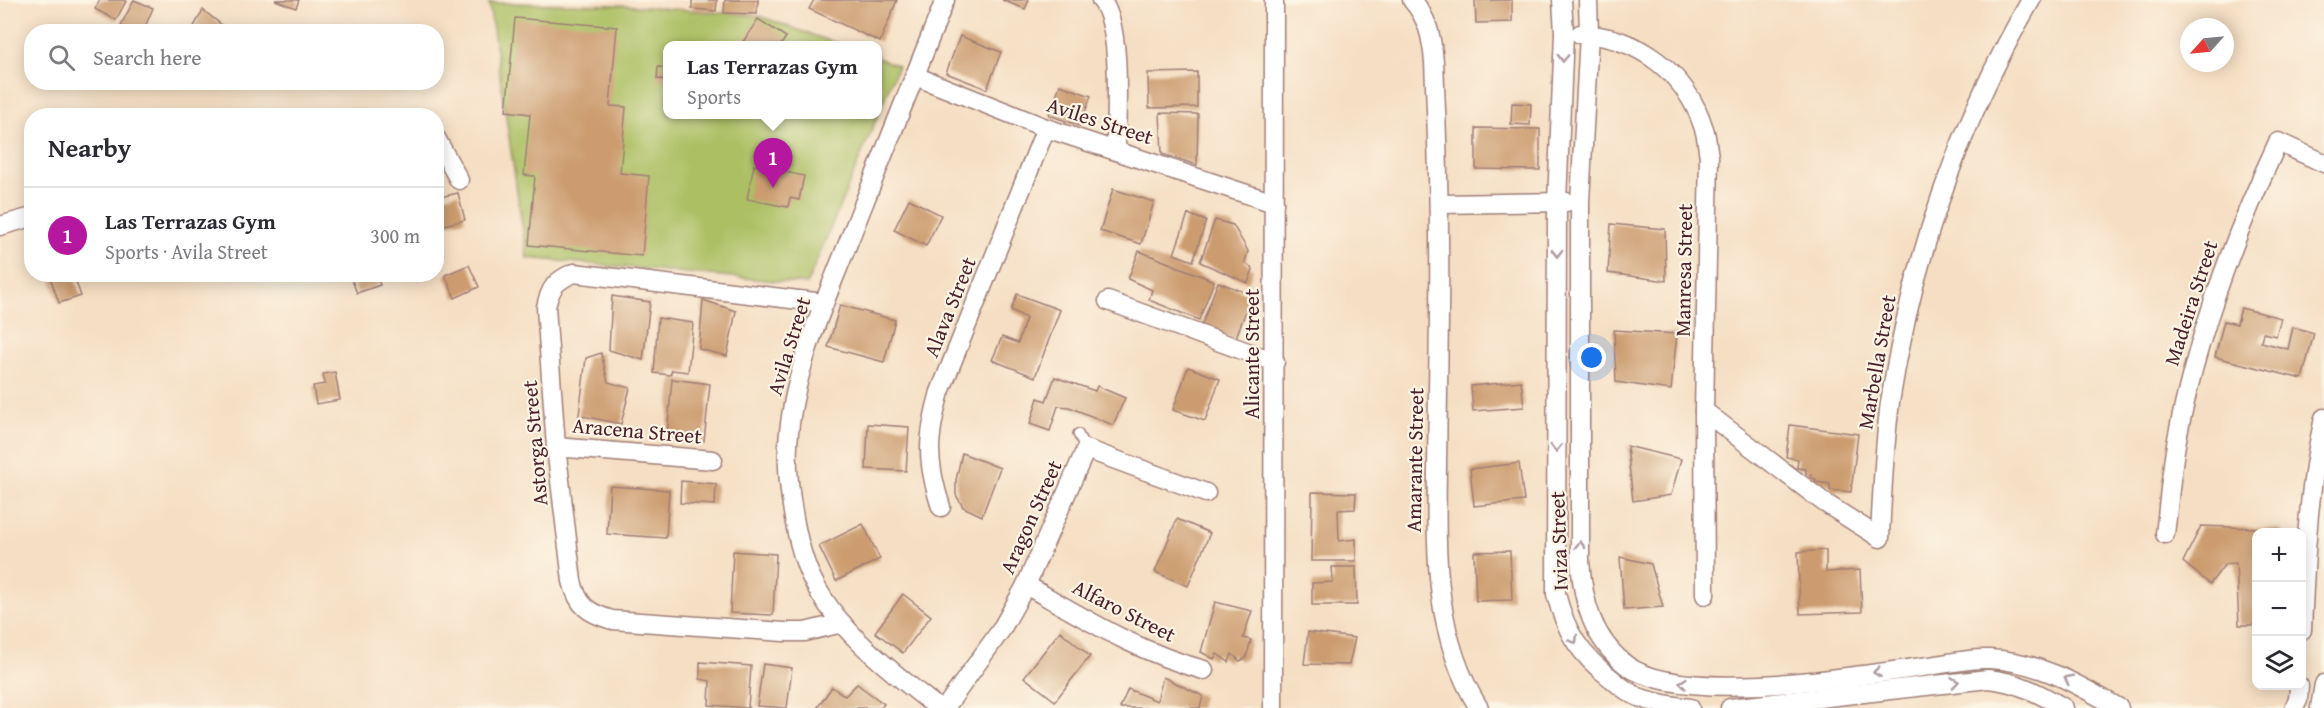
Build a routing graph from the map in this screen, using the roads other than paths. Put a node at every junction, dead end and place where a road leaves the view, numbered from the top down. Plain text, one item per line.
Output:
1 (945, 0) edge
2 (1101, 0) edge
3 (1274, 0) edge
4 (1412, 0) edge
5 (1562, 0) edge
6 (1588, 0) edge
7 (2031, 0) edge
8 (1564, 33) junction
9 (1589, 34) junction
10 (915, 76) junction
11 (1046, 128) junction
12 (1116, 150) junction
13 (444, 153) edge
14 (2324, 163) edge
15 (459, 180) dead end
16 (1557, 202) junction
17 (1580, 202) junction
18 (1274, 203) junction
19 (1440, 204) junction
20 (24, 219) edge
21 (0, 226) edge
22 (1108, 301) dead end
23 (824, 303) junction
24 (1275, 362) junction
25 (1704, 411) junction
26 (2324, 418) edge
27 (556, 447) junction
28 (713, 460) dead end
29 (1206, 493) dead end
30 (941, 507) dead end
31 (2316, 512) edge
32 (2165, 534) dead end
33 (1026, 585) junction
34 (2306, 591) edge
35 (1704, 595) dead end
36 (842, 623) junction
37 (1204, 670) dead end
38 (2324, 684) edge
39 (2299, 690) edge
40 (938, 708) edge
41 (945, 708) edge
42 (1273, 708) edge
43 (1479, 708) edge
44 (1689, 708) edge
45 (1730, 708) edge
46 (2064, 708) edge
47 (2119, 708) edge
48 (2294, 708) edge
49 (2320, 708) edge

1 - 10 street, Avila Street
2 - 12 street
3 - 18 street, Alicante Street
4 - 19 street, Amarante Street
5 - 8 street, Iviza Street
6 - 9 street, Iviza Street
7 - 25 street, Marbella Street
8 - 9 street, Manresa Street
8 -> 16 street, Iviza Street
9 - 17 street, Iviza Street
9 - 25 street, Manresa Street
10 - 11 street, Aviles Street
10 - 23 street, Avila Street
11 - 12 street, Aviles Street
11 - 30 street, Alava Street
12 - 18 street, Aviles Street
13 - 15 street
14 - 32 street, Madeira Street
16 - 17 street
16 - 19 street
16 -> 44 street, Iviza Street
47 -> 17 street, Iviza Street
18 - 24 street, Alicante Street
19 - 43 street, Amarante Street
20 - 21 street
22 - 24 street
23 - 27 street, Astorga Street
23 - 36 street, Avila Street
24 - 42 street, Alicante Street
25 - 35 street, Manresa Street
26 - 31 street
27 - 28 street, Aracena Street
27 - 36 street, Astorga Street
29 - 33 street, Aragon Street
31 - 34 street
33 - 37 street, Alfaro Street
33 - 41 street, Aragon Street
36 - 40 street, Avila Street
38 - 49 street
39 - 48 street
45 -> 46 street

